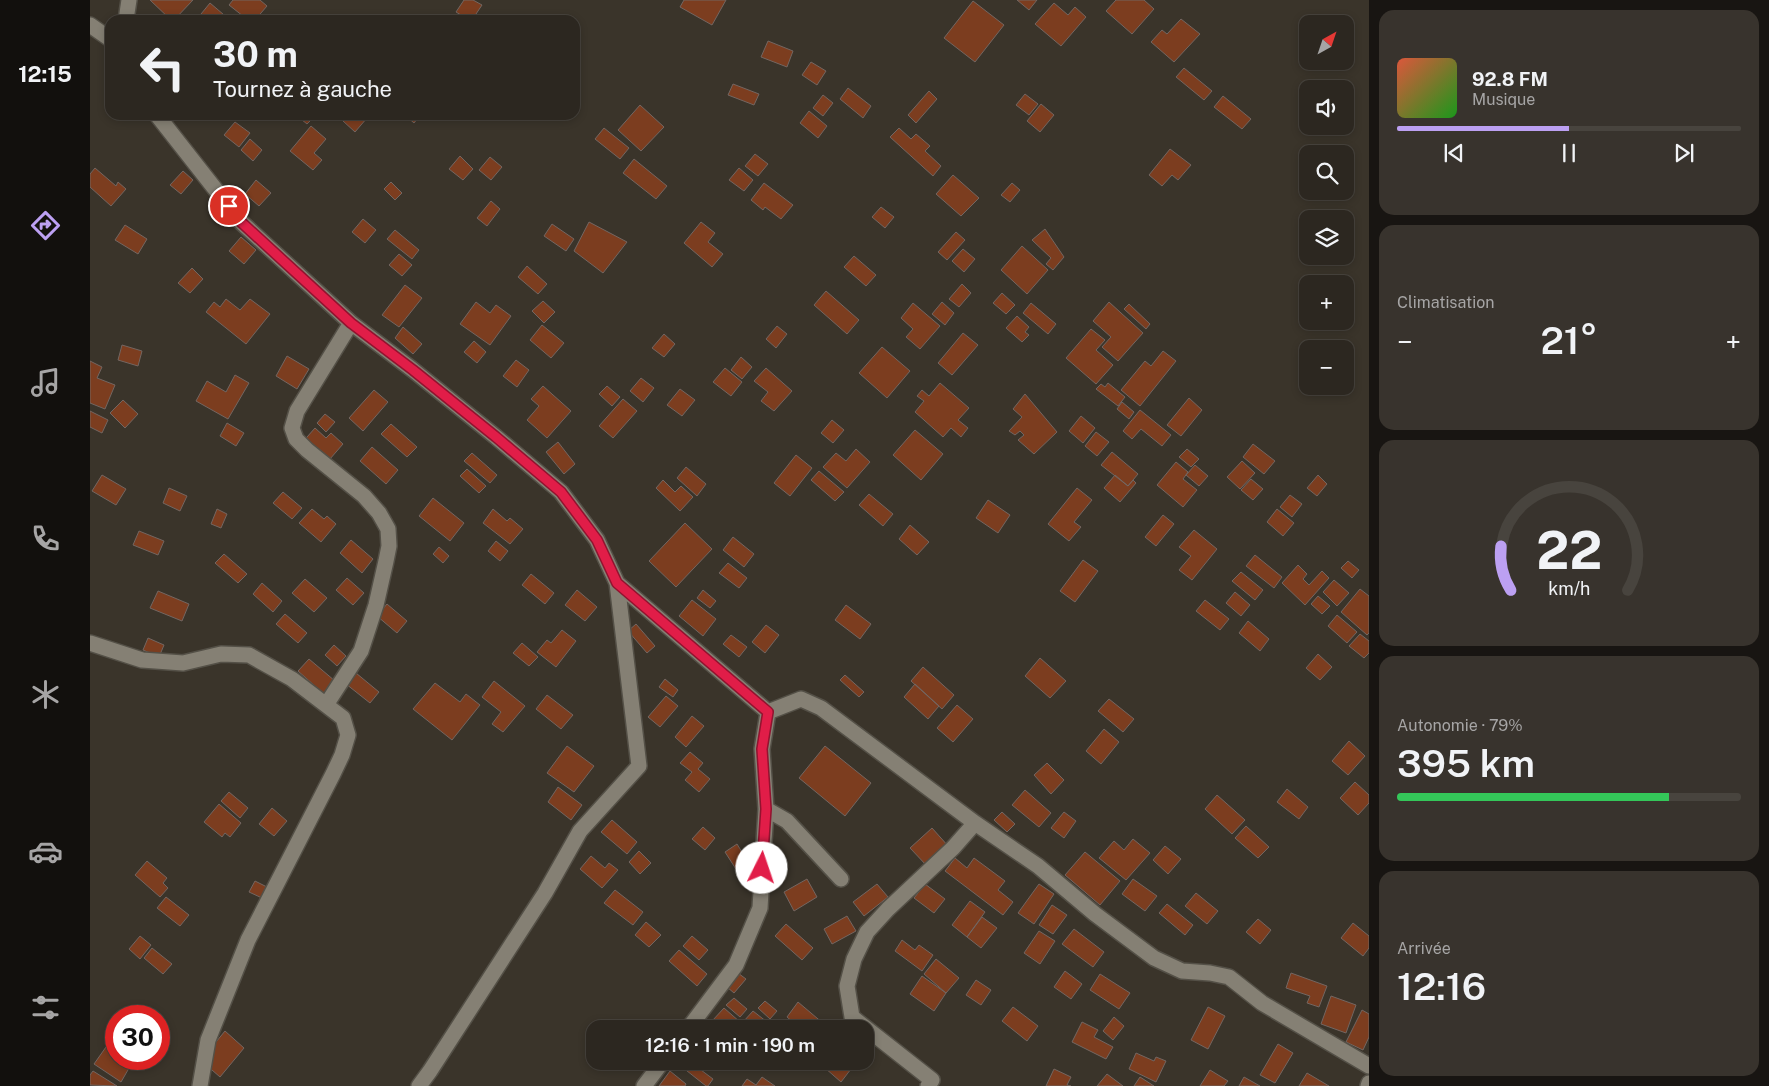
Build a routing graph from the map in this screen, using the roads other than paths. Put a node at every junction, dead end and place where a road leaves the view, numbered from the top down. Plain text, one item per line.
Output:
1 (129, 0) edge
2 (127, 15) edge
3 (90, 25) edge
4 (105, 36) edge
5 (161, 120) edge
6 (351, 323) junction
7 (617, 583) junction
8 (90, 643) edge
9 (326, 705) junction
10 (768, 712) junction
11 (766, 809) junction
12 (975, 823) junction
13 (841, 879) dead end
14 (695, 1020) edge
15 (1369, 1066) edge
16 (656, 1070) edge
17 (200, 1086) edge
18 (419, 1086) edge
19 (644, 1086) edge
20 (928, 1086) edge

1 - 2 street
3 - 4 street
5 - 6 street
6 - 7 street
6 - 9 street
7 - 10 street
7 - 18 street
8 - 9 street
9 - 17 street
10 - 11 street
10 - 12 street
11 - 13 street
11 - 14 street
12 - 15 street
12 - 20 street
16 - 19 street

